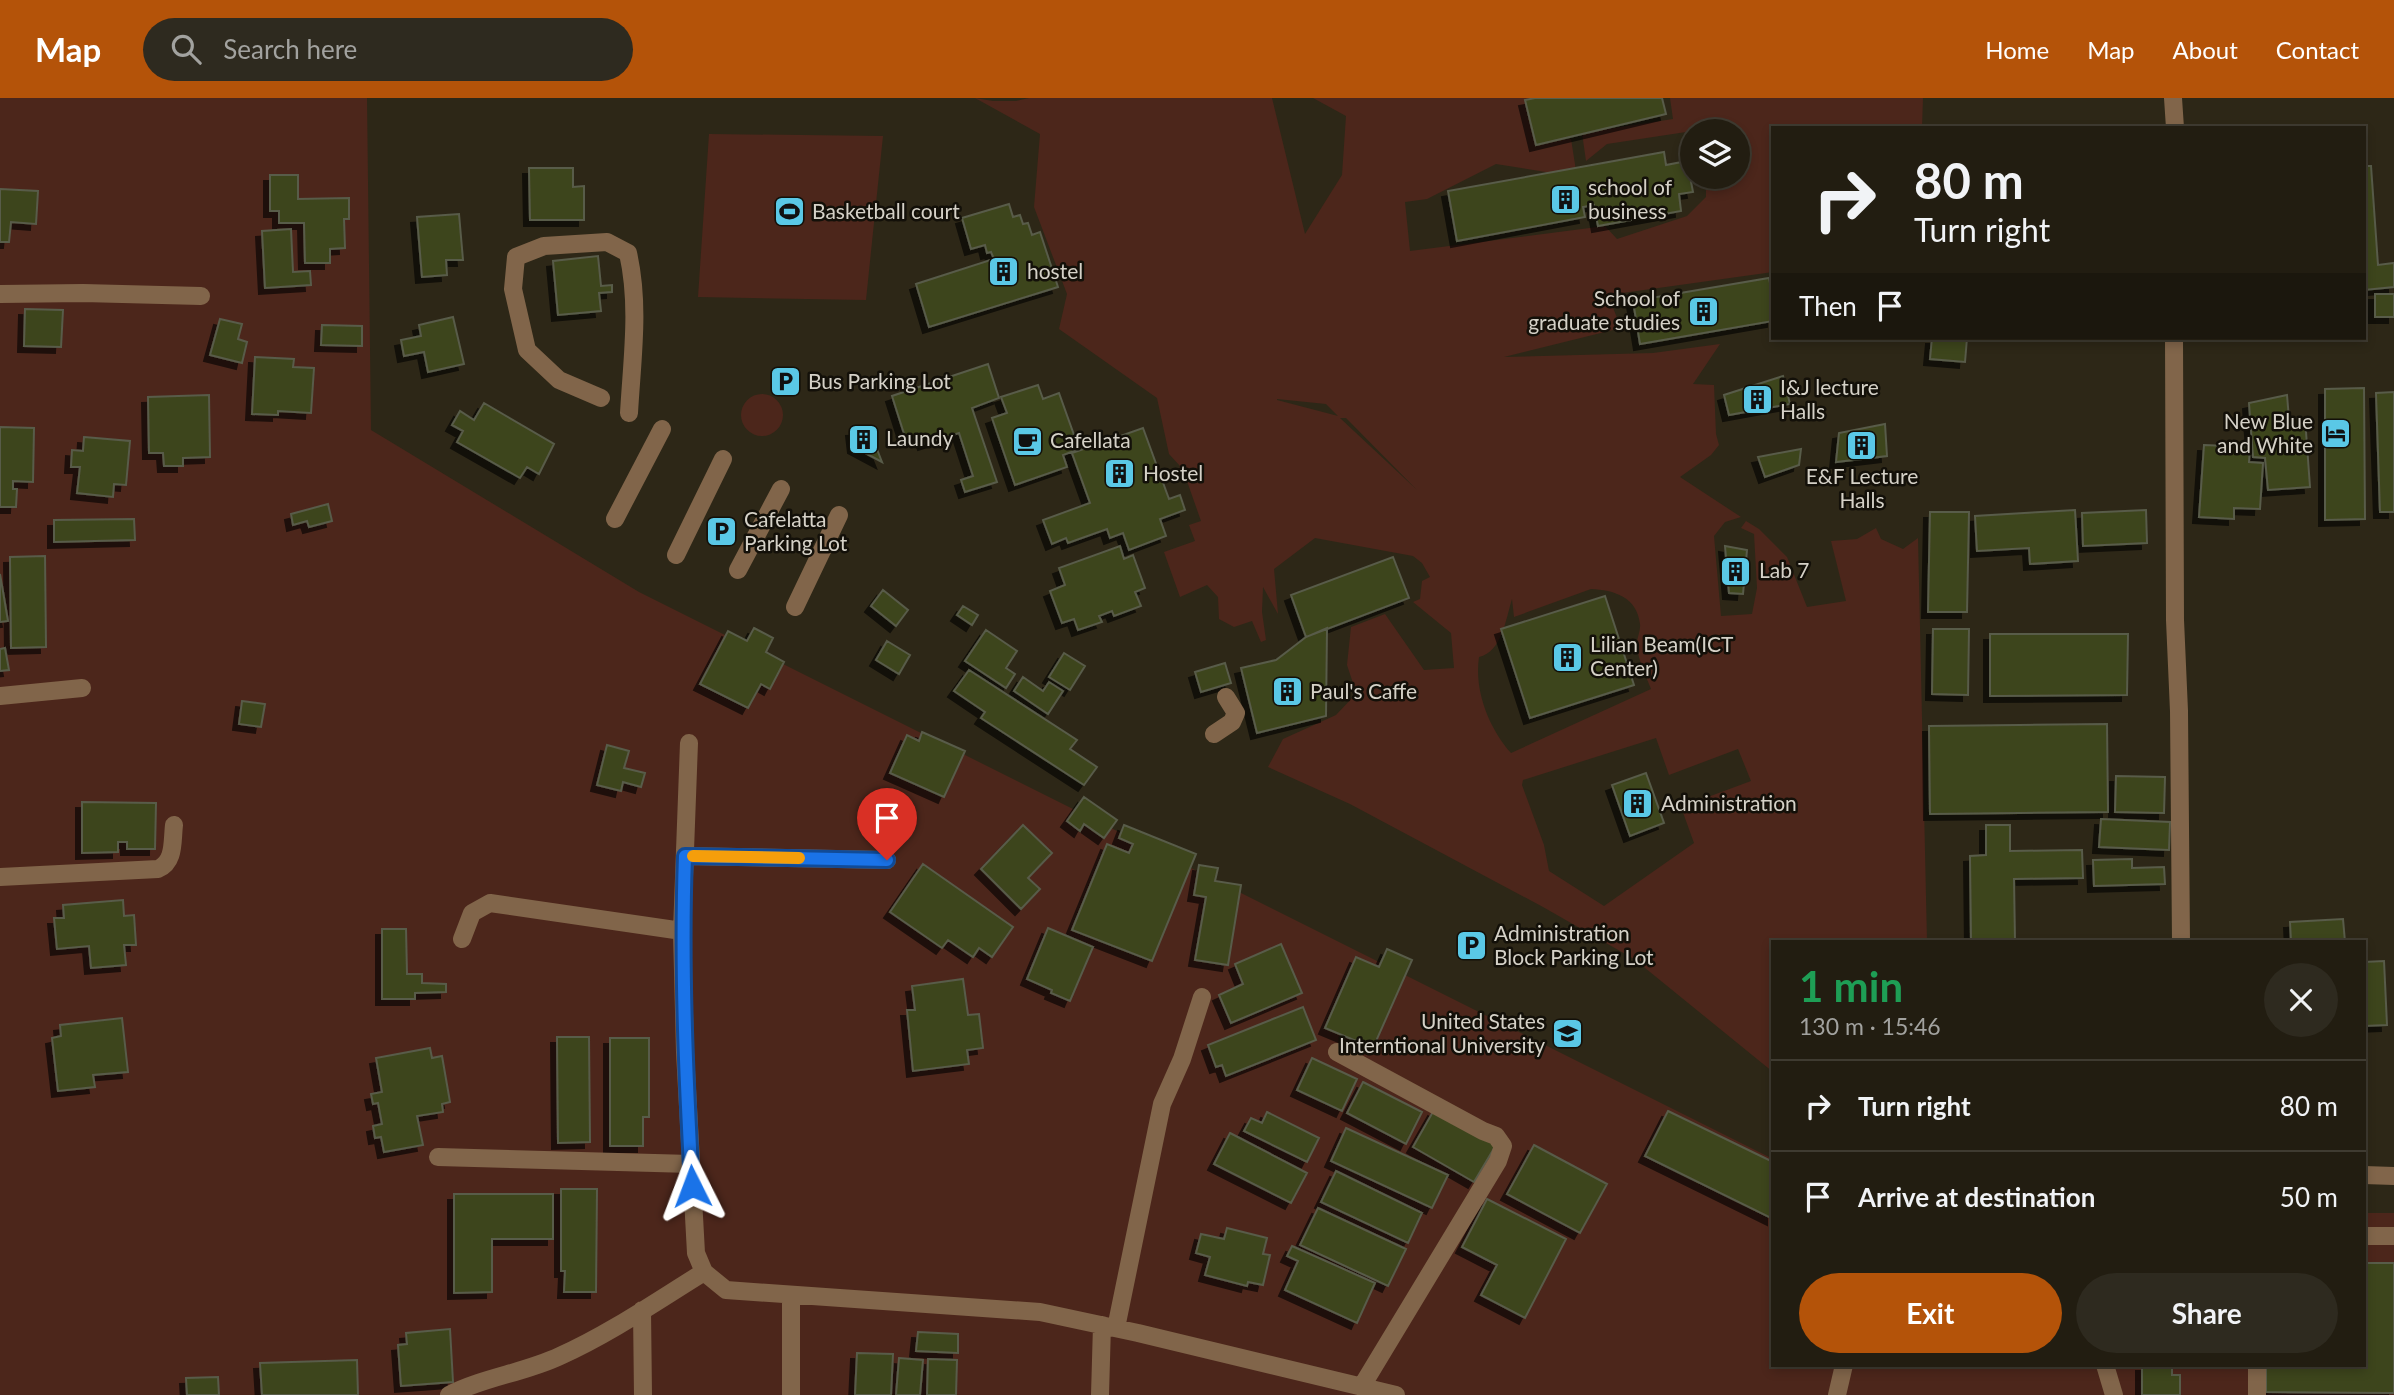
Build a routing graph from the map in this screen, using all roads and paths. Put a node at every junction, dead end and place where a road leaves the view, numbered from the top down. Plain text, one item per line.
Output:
1 (2174, 98) edge
2 (2175, 126) edge
3 (0, 294) edge
4 (201, 296) dead end
5 (2174, 340) edge
6 (601, 398) dead end
7 (629, 413) dead end
8 (662, 429) dead end
9 (723, 459) dead end
10 (781, 489) dead end
11 (839, 515) dead end
12 (615, 519) dead end
13 (676, 555) dead end
14 (738, 570) dead end
15 (795, 607) dead end
16 (82, 688) dead end
17 (0, 696) edge
18 (1226, 697) dead end
19 (1214, 734) dead end
20 (689, 743) dead end
21 (174, 825) dead end
22 (685, 856) junction
23 (887, 860) dead end
24 (0, 877) edge
25 (682, 931) junction
26 (461, 939) dead end
27 (2181, 940) edge
28 (1202, 997) dead end
29 (1337, 1052) dead end
30 (438, 1157) dead end
31 (691, 1164) junction
32 (2366, 1175) edge
33 (2394, 1176) edge
34 (2366, 1236) edge
35 (2394, 1236) edge
36 (704, 1272) junction
37 (791, 1296) junction
38 (642, 1310) junction
39 (1109, 1327) junction
40 (1844, 1367) edge
41 (2106, 1367) edge
42 (2257, 1367) edge
43 (1362, 1386) junction
44 (449, 1395) edge
45 (643, 1395) edge
46 (792, 1395) edge
47 (1101, 1395) edge
48 (1396, 1395) edge
49 (1837, 1395) edge
50 (2114, 1395) edge
51 (2257, 1395) edge

1 - 2 street
3 - 4 street
5 - 27 street
6 - 7 street
8 - 12 street
9 - 13 street
10 - 14 street
11 - 15 street
16 - 17 street
18 - 19 street
20 - 22 street
21 - 24 street
22 - 23 street
22 - 25 street
25 - 26 street
25 - 31 street
28 - 39 street
29 - 43 street
30 - 31 street
31 - 36 street
32 - 33 street
34 - 35 street
36 - 37 street
36 - 38 street
37 - 39 street
37 - 46 street
38 - 44 street
38 - 45 street
39 - 43 street
39 - 47 street
40 - 49 street
41 - 50 street
42 - 51 street
43 - 48 street

